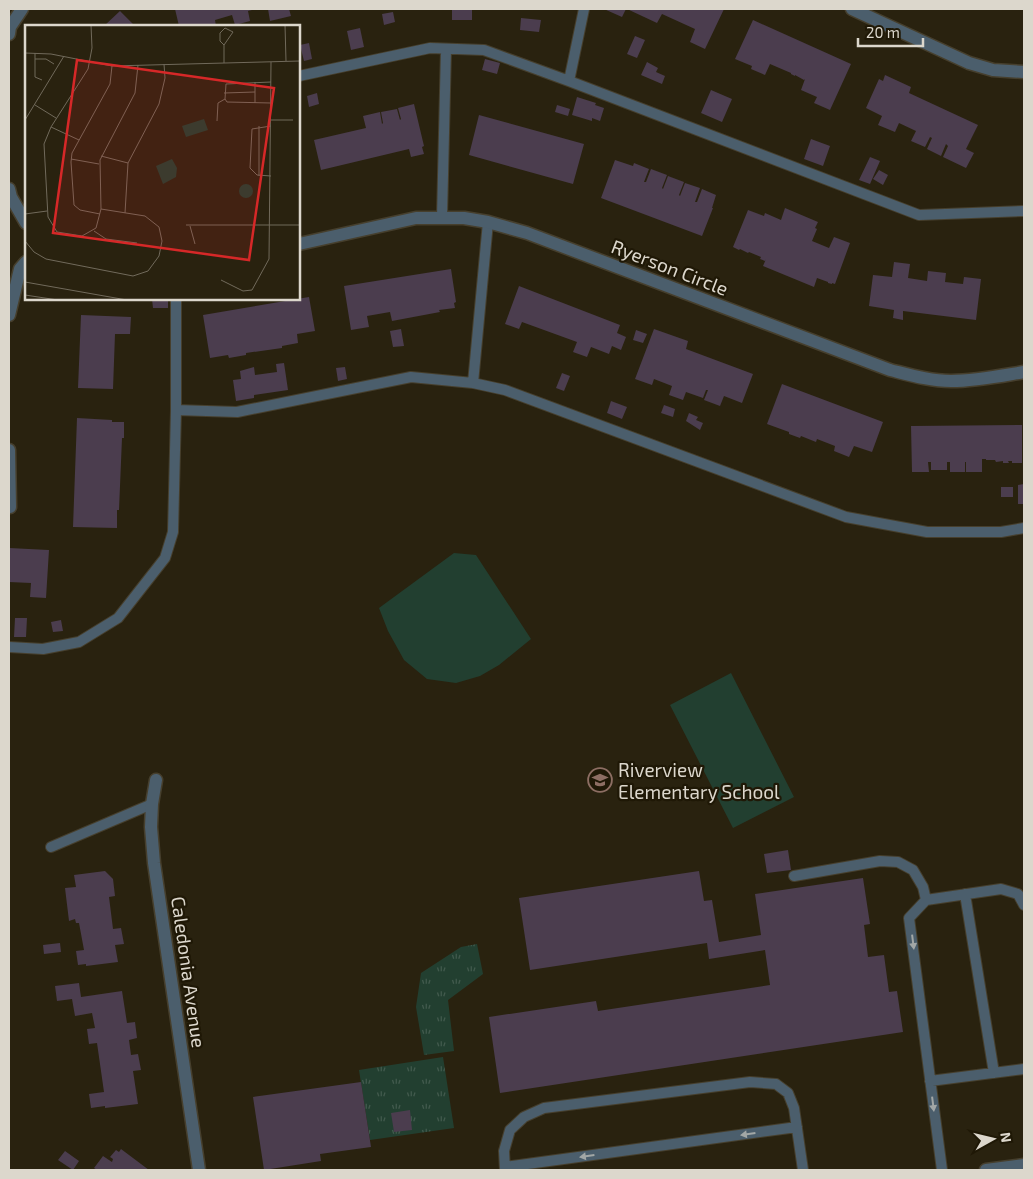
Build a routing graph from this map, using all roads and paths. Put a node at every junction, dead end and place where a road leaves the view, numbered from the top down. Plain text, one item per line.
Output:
1 (22, 9) edge
2 (584, 9) edge
3 (852, 9) edge
4 (9, 34) edge
5 (446, 49) junction
6 (1024, 72) edge
7 (300, 76) edge
8 (569, 80) junction
9 (9, 189) edge
10 (1024, 211) edge
11 (442, 217) junction
12 (25, 221) edge
13 (488, 222) junction
14 (300, 244) edge
15 (25, 263) edge
16 (176, 300) edge
17 (9, 315) edge
18 (1024, 372) edge
19 (473, 383) junction
20 (176, 410) junction
21 (9, 450) edge
22 (10, 507) edge
23 (1024, 528) edge
24 (9, 648) edge
25 (156, 780) dead end
26 (152, 804) junction
27 (51, 847) dead end
28 (794, 876) dead end
29 (965, 894) junction
30 (926, 900) junction
31 (1024, 905) edge
32 (1024, 1069) edge
33 (994, 1073) junction
34 (930, 1081) junction
35 (796, 1127) junction
36 (1024, 1165) edge
37 (505, 1169) edge
38 (199, 1170) edge
39 (803, 1170) edge
40 (942, 1170) edge
41 (986, 1170) edge

1 - 4 street
2 - 8 lane
3 - 6 street
5 - 7 lane
5 - 8 lane
5 - 11 lane
8 - 10 lane
9 - 12 street
11 - 13 street, Ryerson Circle
11 - 14 street, Ryerson Circle
13 - 18 street, Ryerson Circle
13 - 19 lane
15 - 17 street
16 - 20 lane
19 - 20 lane
19 - 23 lane
20 - 24 lane
21 - 22 street
25 - 26 street, Caledonia Avenue
26 - 27 lane
26 - 38 street, Caledonia Avenue
28 - 30 lane
29 - 30 lane
29 - 31 lane
29 - 33 lane
30 -> 34 lane
32 - 33 lane
33 - 34 lane
34 -> 40 lane
35 -> 37 lane
35 - 37 lane
35 - 39 lane
36 - 41 street

